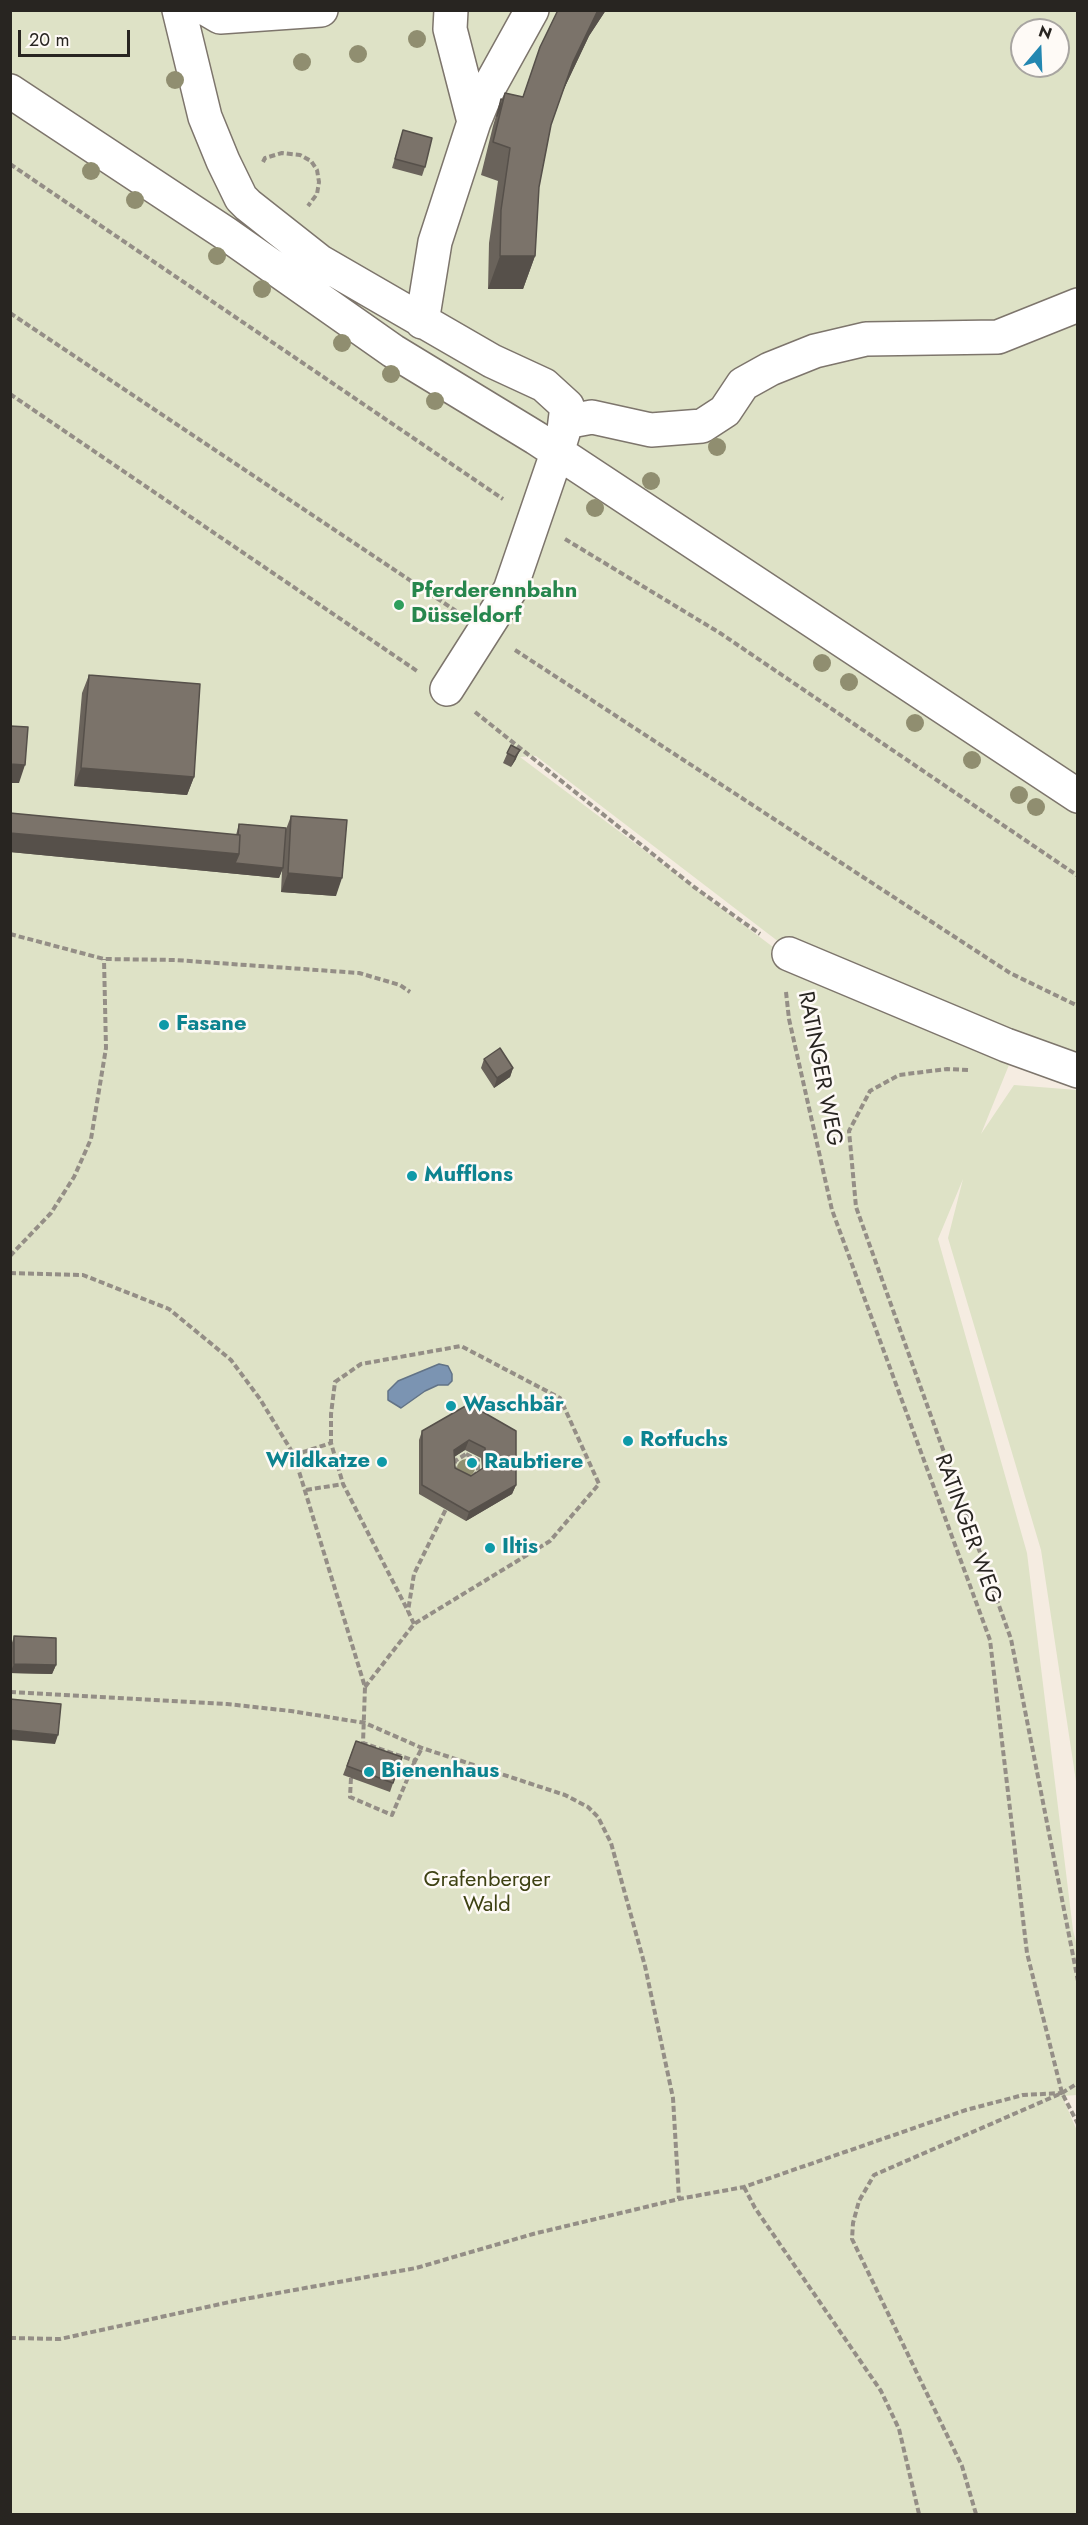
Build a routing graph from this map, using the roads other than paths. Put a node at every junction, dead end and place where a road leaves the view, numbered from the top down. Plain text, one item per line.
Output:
1 (178, 10) edge
2 (208, 10) edge
3 (321, 10) edge
4 (451, 10) edge
5 (531, 10) edge
6 (10, 91) edge
7 (474, 122) junction
8 (1077, 305) edge
9 (422, 322) junction
10 (565, 422) junction
11 (557, 453) junction
12 (447, 689) road end
13 (1077, 796) edge
14 (789, 954) road end
15 (1077, 1071) edge

1 - 9 lane
2 - 3 lane
4 - 7 lane
5 - 7 lane
6 - 11 lane
7 - 9 lane
8 - 10 lane
9 - 10 lane
10 - 11 lane
11 - 12 lane
11 - 13 lane
14 - 15 lane

